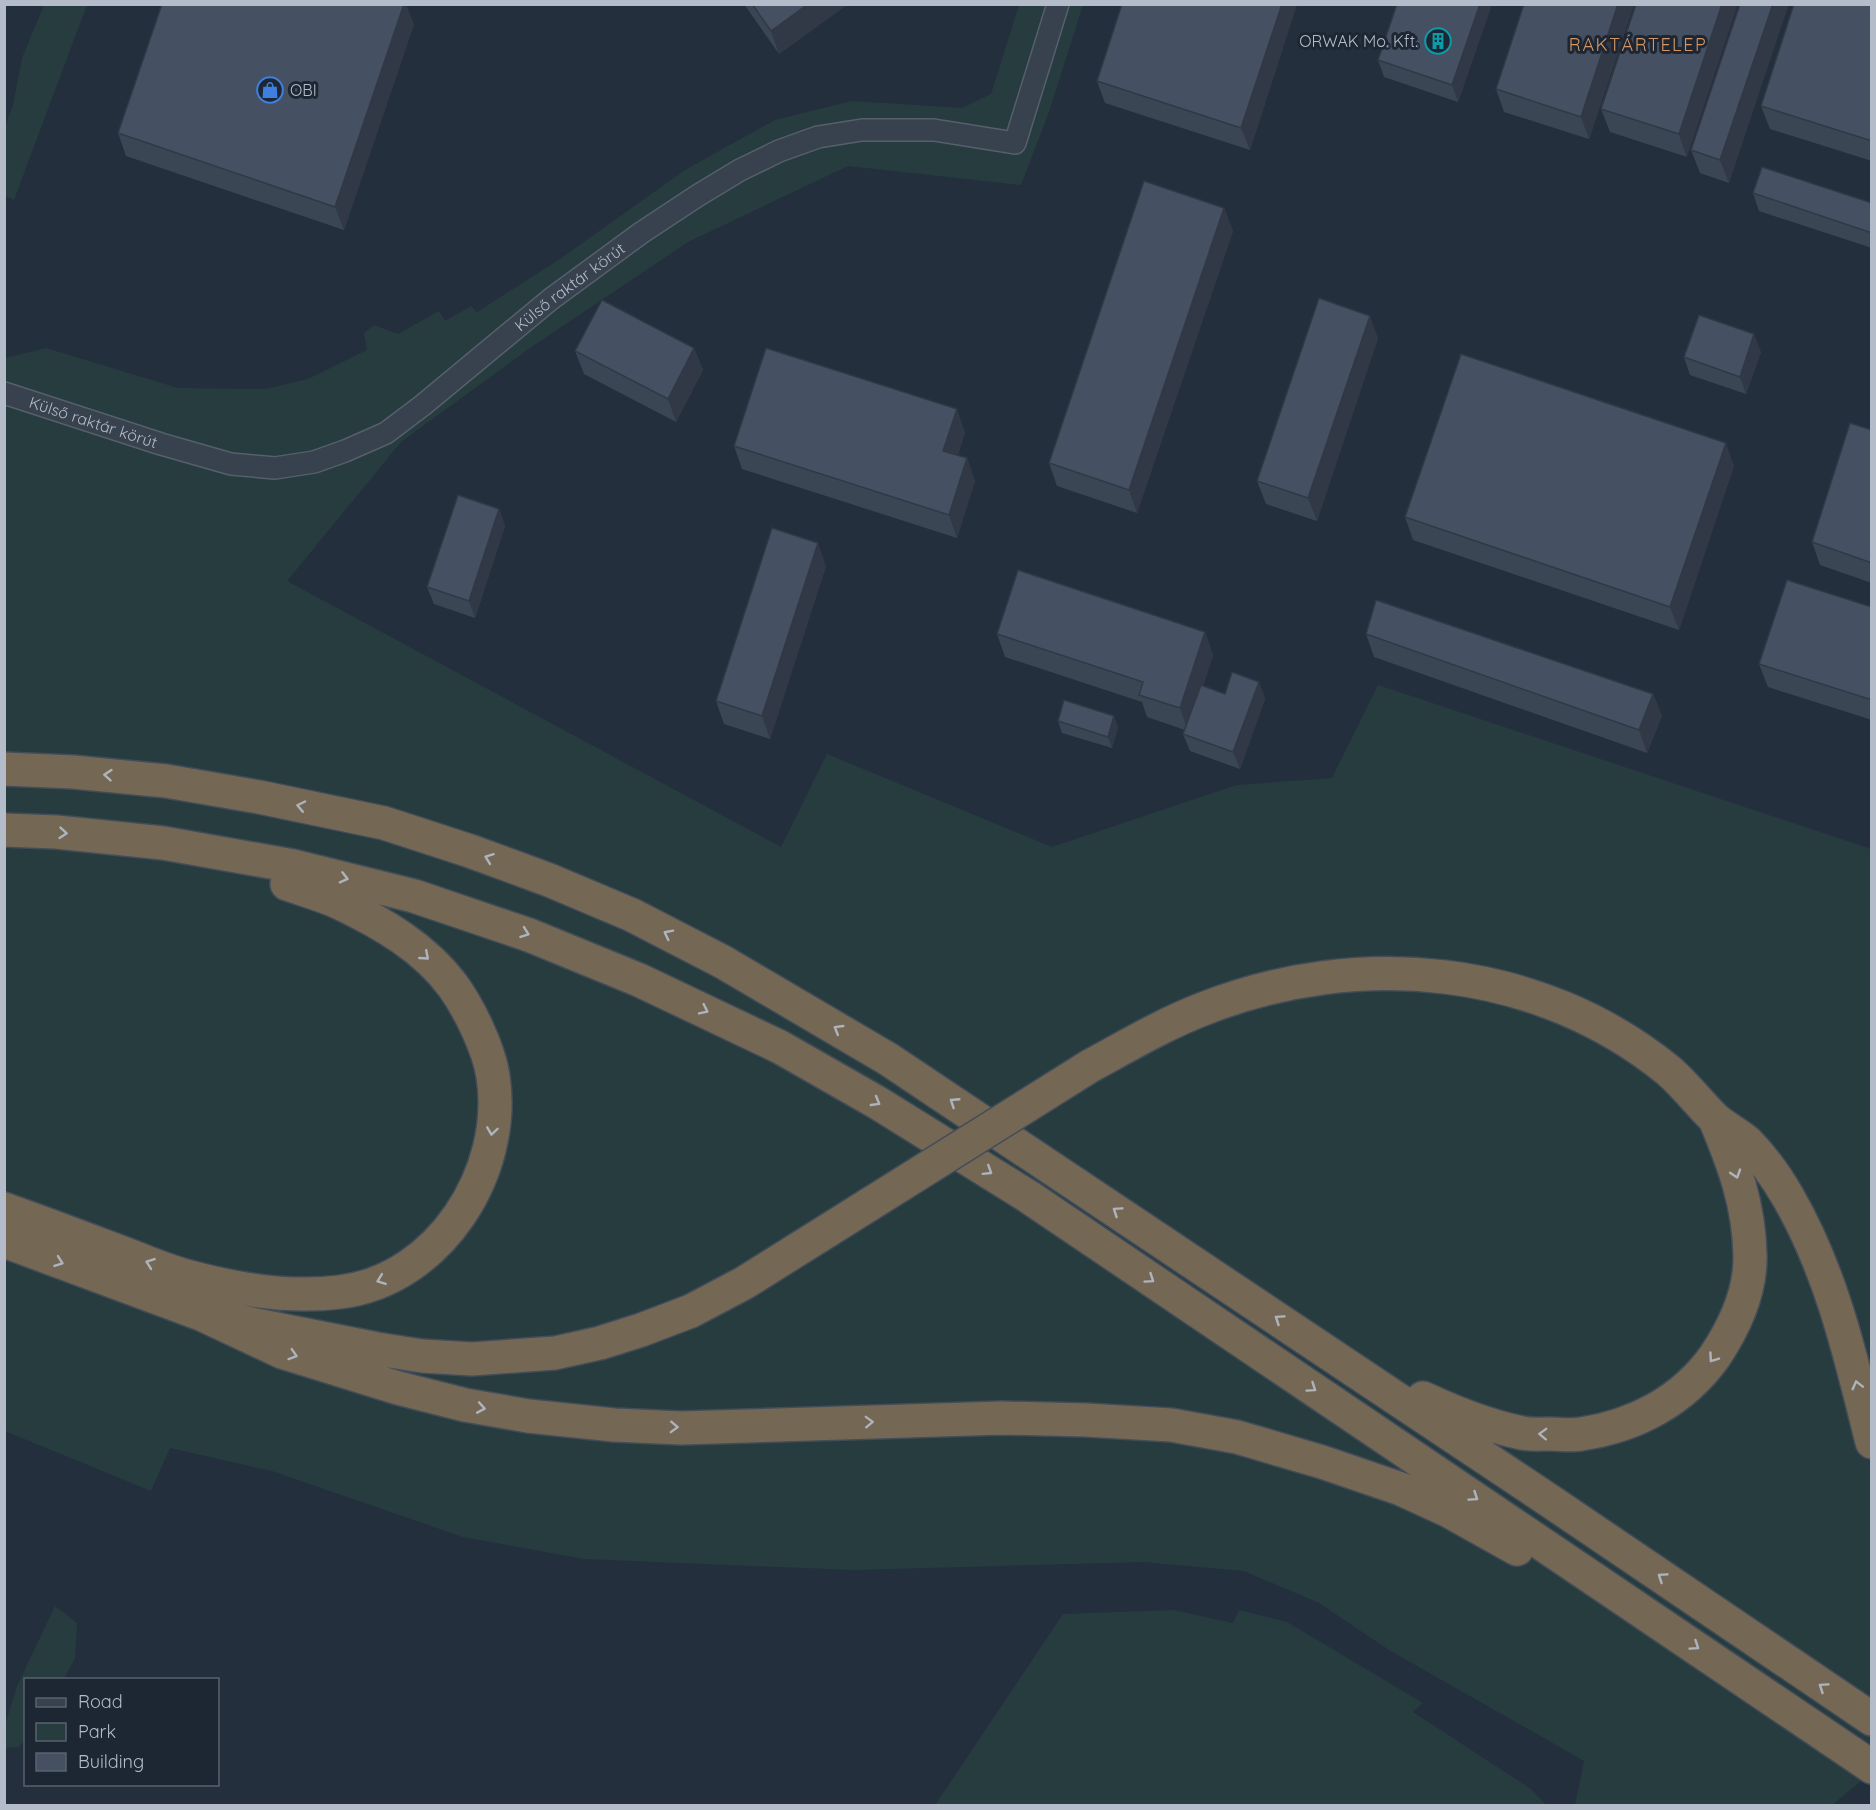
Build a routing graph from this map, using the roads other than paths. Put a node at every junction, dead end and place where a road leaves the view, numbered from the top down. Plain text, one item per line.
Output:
1 (1058, 4) edge
2 (4, 393) edge
3 (4, 769) edge
4 (4, 830) edge
5 (163, 843) junction
6 (1715, 1119) junction
7 (4, 1209) edge
8 (4, 1241) edge
9 (189, 1277) junction
10 (201, 1314) junction
11 (340, 1340) junction
12 (1328, 1352) junction
13 (1872, 1442) edge
14 (1594, 1578) junction
15 (1872, 1719) edge
16 (1872, 1767) edge

1 - 2 street, Külső raktár körút
12 -> 3 highway
4 -> 5 highway
5 -> 9 highway
5 -> 14 highway
6 - 11 highway, bridge
6 -> 12 highway
13 -> 6 highway
9 -> 7 highway
8 -> 10 highway
9 - 11 highway
10 - 11 highway
10 -> 14 highway
15 -> 12 highway
14 -> 16 highway

